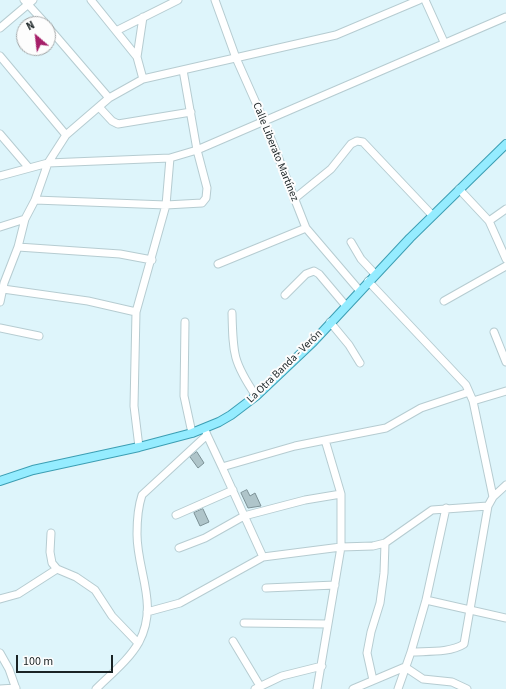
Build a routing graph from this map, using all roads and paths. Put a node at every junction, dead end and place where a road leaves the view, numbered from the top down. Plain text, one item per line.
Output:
1 (91, 0) edge
2 (158, 0) edge
3 (178, 0) edge
4 (215, 0) edge
5 (419, 0) edge
6 (425, 0) edge
7 (28, 1) edge
8 (163, 6) junction
9 (40, 16) edge
10 (143, 17) junction
11 (506, 17) edge
12 (0, 28) edge
13 (116, 31) junction
14 (56, 35) edge
15 (444, 42) junction
16 (0, 56) edge
17 (137, 58) junction
18 (236, 58) junction
19 (183, 70) junction
20 (143, 78) junction
21 (109, 98) junction
22 (99, 107) junction
23 (191, 112) junction
24 (264, 121) junction
25 (0, 134) edge
26 (66, 135) junction
27 (506, 144) edge
28 (197, 150) junction
29 (170, 158) junction
30 (48, 164) junction
31 (29, 168) junction
32 (0, 176) edge
33 (459, 189) junction
34 (294, 199) junction
35 (35, 200) junction
36 (166, 205) junction
37 (506, 209) edge
38 (432, 215) junction
39 (25, 219) junction
40 (489, 221) junction
41 (0, 227) edge
42 (306, 228) junction
43 (351, 242) dead end
44 (18, 247) junction
45 (506, 259) edge
46 (152, 260) junction
47 (218, 264) dead end
48 (506, 266) edge
49 (375, 274) junction
50 (368, 281) junction
51 (2, 285) edge
52 (359, 290) junction
53 (285, 295) dead end
54 (444, 301) dead end
55 (0, 302) edge
56 (346, 306) junction
57 (136, 312) junction
58 (232, 313) dead end
59 (185, 322) dead end
60 (330, 322) junction
61 (0, 328) edge
62 (494, 332) dead end
63 (39, 336) dead end
64 (506, 362) edge
65 (360, 363) dead end
66 (506, 391) edge
67 (469, 392) junction
68 (256, 396) junction
69 (473, 401) junction
70 (206, 432) junction
71 (192, 433) junction
72 (324, 440) junction
73 (140, 447) junction
74 (222, 467) junction
75 (0, 481) edge
76 (506, 485) edge
77 (233, 490) junction
78 (341, 494) junction
79 (493, 497) junction
80 (488, 506) junction
81 (446, 508) junction
82 (176, 515) dead end
83 (244, 516) junction
84 (51, 533) dead end
85 (385, 543) junction
86 (341, 546) junction
87 (179, 548) dead end
88 (263, 557) junction
89 (57, 569) junction
90 (335, 585) junction
91 (266, 588) dead end
92 (0, 599) edge
93 (426, 600) junction
94 (471, 610) junction
95 (147, 612) junction
96 (506, 618) edge
97 (244, 623) dead end
98 (328, 624) junction
99 (233, 642) dead end
100 (138, 643) junction
101 (411, 652) junction
102 (0, 653) edge
103 (322, 666) junction
104 (405, 668) junction
105 (373, 680) junction
106 (258, 687) edge
107 (16, 688) edge
108 (0, 689) edge
109 (96, 689) edge
110 (317, 689) edge
111 (353, 689) edge
112 (398, 689) edge
113 (467, 689) edge

1 - 13 street
2 - 8 street
3 - 8 street
4 - 18 street, Calle Liberato Martínez
5 - 18 street
6 - 15 street
7 - 9 street
7 - 12 street
8 - 10 street
10 - 13 street
10 - 17 street
11 - 15 street
13 - 17 street
14 - 21 street
15 - 24 street
16 - 26 street
17 - 20 street
18 - 19 street
18 - 24 street, Calle Liberato Martínez
19 - 20 street
19 - 23 street
20 - 21 street
21 - 22 street
22 - 23 street
22 - 26 street
23 - 28 street
24 - 28 street
24 - 34 street, Calle Liberato Martínez
25 - 31 street
26 - 30 street
27 - 33 main road, La Otra Banda - Verón
28 - 29 street
28 - 36 street
29 - 30 street
29 - 36 street
30 - 31 street
30 - 35 street
31 - 32 street
33 - 38 main road, La Otra Banda - Verón
33 - 40 street
34 - 38 street
34 - 42 street, Calle Liberato Martínez
35 - 36 street
35 - 39 street
36 - 46 street
37 - 40 street
38 - 49 main road, La Otra Banda - Verón
39 - 41 street
39 - 44 street
40 - 45 street
42 - 47 street
42 - 52 street, Calle Liberato Martínez
43 - 49 street
44 - 46 street
44 - 51 street
46 - 57 street
48 - 54 street
49 - 50 main road, La Otra Banda - Verón
50 - 52 main road, La Otra Banda - Verón
50 - 67 street
51 - 55 street
51 - 57 street
52 - 56 main road, La Otra Banda - Verón
53 - 56 street
56 - 60 main road, La Otra Banda - Verón
57 - 73 street
58 - 68 street
59 - 71 street
60 - 65 street
60 - 68 main road, La Otra Banda - Verón
61 - 63 street
62 - 64 street
66 - 69 street
67 - 69 street
67 - 72 street
68 - 70 main road, La Otra Banda - Verón
69 - 79 street
70 - 71 main road, La Otra Banda - Verón
70 - 74 street
70 - 95 street
71 - 73 main road, La Otra Banda - Verón
72 - 74 street
72 - 78 street
73 - 75 main road, La Otra Banda - Verón
74 - 77 street
76 - 79 street
77 - 82 street
77 - 83 street
78 - 83 street
78 - 86 street
79 - 80 street
80 - 81 street
80 - 94 street
81 - 85 street
81 - 93 street
83 - 87 street
83 - 88 street
84 - 89 street
85 - 86 street
85 - 105 street
86 - 88 street
86 - 90 street
88 - 95 street
89 - 92 street
89 - 100 street
90 - 91 street
90 - 98 street
93 - 94 street
93 - 101 street
94 - 96 street
94 - 101 street
95 - 100 street
97 - 98 street
98 - 103 street
99 - 106 street
100 - 109 street
101 - 104 street
102 - 107 street
103 - 106 street
103 - 110 street
104 - 105 street
104 - 112 street
104 - 113 street
105 - 111 street
107 - 108 street

